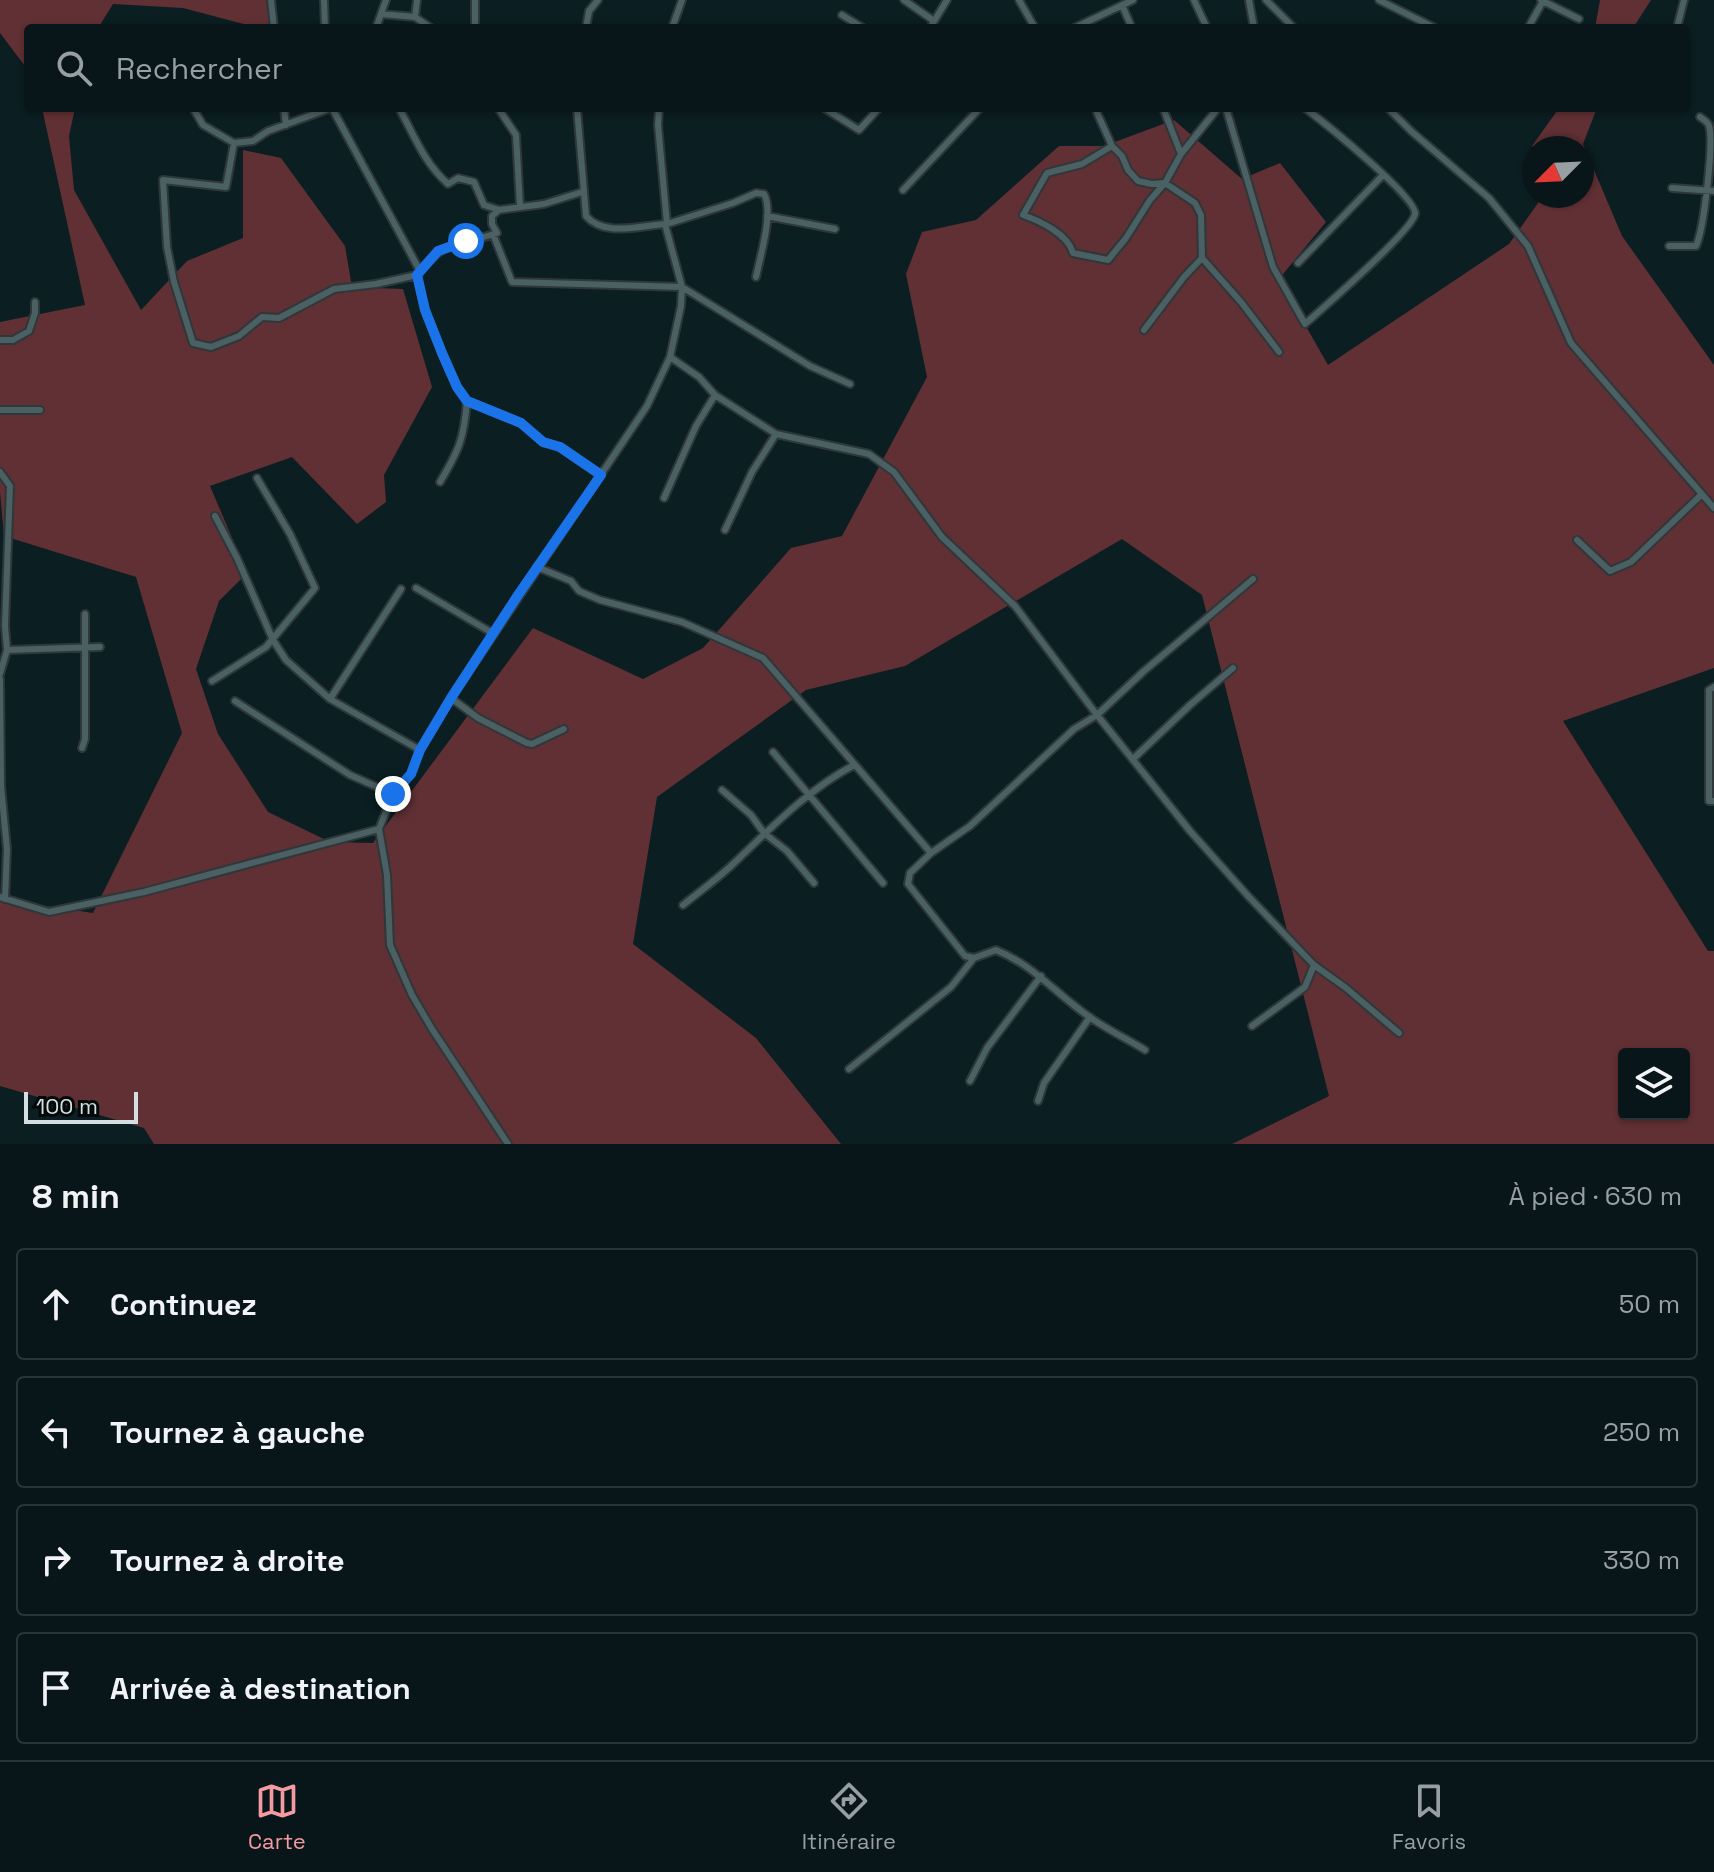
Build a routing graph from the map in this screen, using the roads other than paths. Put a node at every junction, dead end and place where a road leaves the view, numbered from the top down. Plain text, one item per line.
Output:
1 (271, 0) edge
2 (324, 0) edge
3 (386, 0) edge
4 (417, 0) edge
5 (475, 0) edge
6 (598, 0) edge
7 (682, 0) edge
8 (904, 0) edge
9 (947, 0) edge
10 (1019, 0) edge
11 (1133, 0) edge
12 (1194, 0) edge
13 (1249, 0) edge
14 (1266, 0) edge
15 (1379, 0) edge
16 (1684, 0) edge
17 (1542, 1) edge
18 (1122, 5) junction
19 (381, 14) junction
20 (842, 15) dead end
21 (415, 17) junction
22 (1579, 19) dead end
23 (274, 24) edge
24 (325, 24) edge
25 (377, 24) edge
26 (425, 24) edge
27 (475, 24) edge
28 (587, 24) edge
29 (673, 24) edge
30 (857, 24) edge
31 (932, 24) edge
32 (1033, 24) edge
33 (1082, 24) edge
34 (1130, 24) edge
35 (1205, 24) edge
36 (1253, 24) edge
37 (1290, 24) edge
38 (1427, 24) edge
39 (1530, 24) edge
40 (1678, 24) edge
41 (195, 112) edge
42 (284, 112) edge
43 (321, 112) edge
44 (334, 112) edge
45 (401, 112) edge
46 (501, 112) edge
47 (577, 112) edge
48 (659, 112) edge
49 (830, 112) edge
50 (875, 112) edge
51 (976, 112) edge
52 (1097, 112) edge
53 (1165, 112) edge
54 (1215, 112) edge
55 (1227, 112) edge
56 (1310, 112) edge
57 (1392, 112) edge
58 (1700, 117) dead end
59 (286, 125) junction
60 (234, 143) junction
61 (1112, 146) junction
62 (1181, 154) junction
63 (1383, 175) junction
64 (1165, 183) junction
65 (1672, 188) dead end
66 (903, 190) dead end
67 (1710, 190) edge
68 (582, 192) junction
69 (520, 206) junction
70 (499, 210) junction
71 (767, 216) junction
72 (666, 224) junction
73 (835, 229) dead end
74 (493, 234) junction
75 (1669, 246) dead end
76 (1202, 258) junction
77 (1298, 263) dead end
78 (418, 273) junction
79 (756, 277) dead end
80 (682, 287) junction
81 (35, 302) dead end
82 (1144, 330) dead end
83 (0, 340) edge
84 (1279, 352) dead end
85 (670, 357) junction
86 (850, 384) dead end
87 (715, 395) junction
88 (467, 401) junction
89 (0, 410) edge
90 (40, 410) dead end
91 (776, 434) junction
92 (0, 472) edge
93 (601, 475) junction
94 (257, 478) dead end
95 (440, 482) dead end
96 (1701, 495) junction
97 (664, 498) dead end
98 (1714, 508) edge
99 (215, 516) dead end
100 (725, 530) dead end
101 (1577, 540) dead end
102 (537, 567) junction
103 (1253, 579) dead end
104 (416, 588) dead end
105 (401, 589) dead end
106 (85, 614) dead end
107 (3, 626) edge
108 (494, 634) junction
109 (271, 637) junction
110 (100, 647) dead end
111 (83, 649) junction
112 (7, 650) junction
113 (1233, 668) dead end
114 (0, 676) edge
115 (212, 681) dead end
116 (1714, 687) edge
117 (0, 697) edge
118 (451, 698) junction
119 (330, 699) junction
120 (235, 701) dead end
121 (1097, 715) junction
122 (564, 729) dead end
123 (82, 748) dead end
124 (420, 750) junction
125 (773, 752) dead end
126 (1133, 759) junction
127 (854, 765) junction
128 (722, 790) dead end
129 (393, 794) junction
130 (810, 795) junction
131 (1714, 801) edge
132 (379, 829) junction
133 (764, 833) junction
134 (931, 853) junction
135 (814, 883) dead end
136 (883, 883) dead end
137 (2, 898) edge
138 (683, 905) dead end
139 (974, 958) junction
140 (1314, 965) junction
141 (1041, 976) junction
142 (1090, 1017) junction
143 (1252, 1026) dead end
144 (1399, 1033) dead end
145 (1145, 1050) dead end
146 (849, 1069) dead end
147 (970, 1081) dead end
148 (1038, 1101) dead end
149 (508, 1144) edge

1 - 23 street
2 - 24 street
3 - 19 street
4 - 21 street
5 - 27 street
6 - 28 street
7 - 29 street
8 - 31 street
9 - 31 street
10 - 32 street
11 - 18 street
12 - 35 street
13 - 36 street
14 - 37 street
15 - 38 street
16 - 40 street
17 - 22 street
17 - 39 street
18 - 33 street
18 - 34 street
19 - 21 street
19 - 25 street
20 - 30 street
21 - 26 street
41 - 60 street
42 - 59 street
43 - 59 street
44 - 78 street
45 - 70 street
46 - 69 street
47 - 68 street
48 - 72 street
49 - 50 street
51 - 66 street
52 - 61 street
53 - 62 street
54 - 62 street
55 - 63 street
56 - 63 street
57 - 96 street
58 - 67 street
59 - 60 street
60 - 78 street
61 - 64 street
61 - 64 street
62 - 64 street
63 - 77 street
64 - 76 street
65 - 67 street
67 - 75 street
68 - 69 street
68 - 72 street
69 - 70 street
70 - 74 street
71 - 72 street
71 - 73 street
71 - 79 street
72 - 80 street
74 - 78 street
74 - 80 street
76 - 82 street
76 - 84 street
78 - 88 street
80 - 85 street
80 - 86 street
81 - 83 street
85 - 87 street
85 - 93 street
87 - 91 street
87 - 97 street
88 - 93 street
88 - 95 street
89 - 90 street
91 - 100 street
91 - 121 street
92 - 107 street
93 - 102 street
94 - 109 street
96 - 98 street
96 - 101 street
99 - 109 street
102 - 108 street
102 - 127 street
103 - 121 street
104 - 108 street
105 - 119 street
106 - 111 street
107 - 112 street
108 - 118 street
109 - 115 street
109 - 119 street
110 - 111 street
111 - 112 street
111 - 123 street
112 - 114 street
113 - 126 street
114 - 117 street
116 - 131 street
117 - 137 street
118 - 122 street
118 - 124 street
119 - 124 street
120 - 129 street
121 - 126 street
121 - 134 street
124 - 129 street
125 - 130 street
126 - 140 street
127 - 130 street
127 - 134 street
128 - 133 street
129 - 132 street
130 - 133 street
130 - 136 street
132 - 137 street
132 - 149 street
133 - 135 street
133 - 138 street
134 - 139 street
139 - 141 street
139 - 146 street
140 - 143 street
140 - 144 street
141 - 142 street
141 - 147 street
142 - 145 street
142 - 148 street

